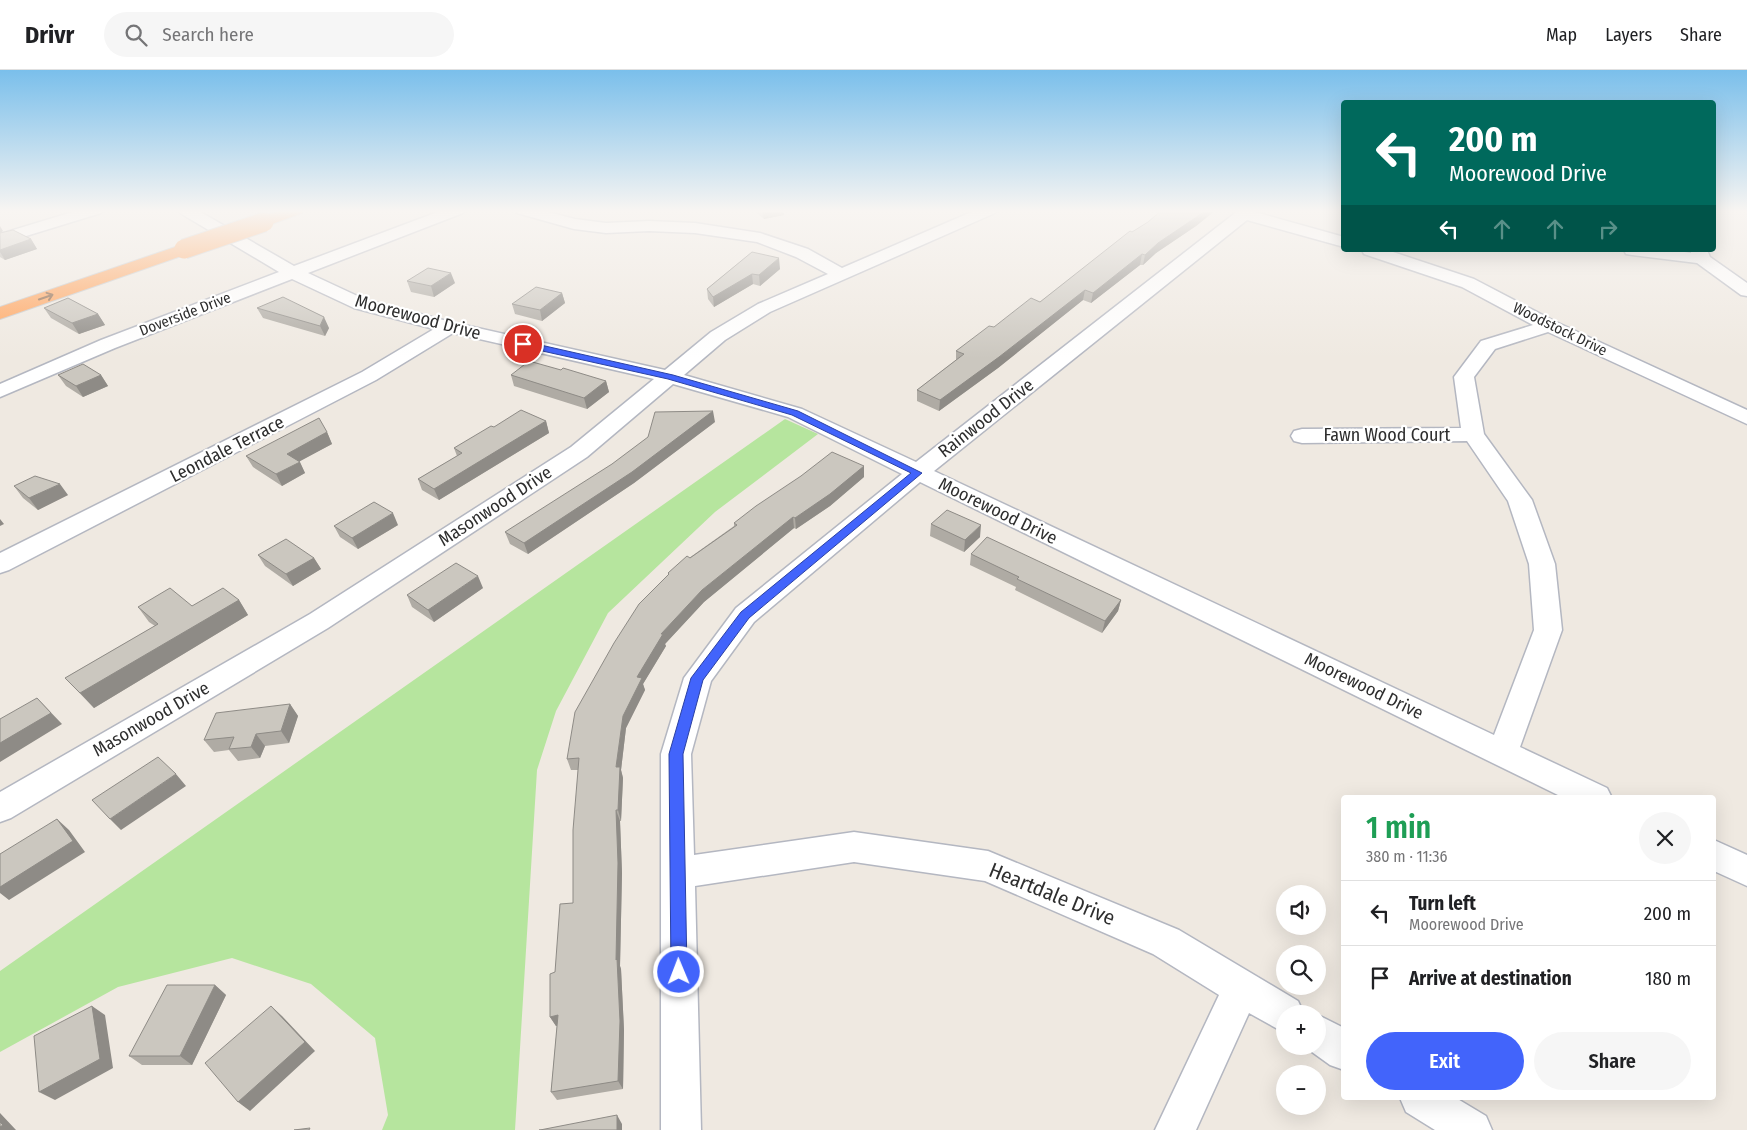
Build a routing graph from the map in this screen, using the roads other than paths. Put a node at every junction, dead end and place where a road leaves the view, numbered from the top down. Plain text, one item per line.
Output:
1 (127, 259) edge
2 (140, 259) edge
3 (269, 259) edge
4 (330, 259) edge
5 (814, 259) edge
6 (878, 259) edge
7 (1187, 259) edge
8 (1398, 259) edge
9 (1707, 259) edge
10 (293, 274) junction
11 (843, 275) junction
12 (1747, 291) edge
13 (0, 296) edge
14 (0, 314) edge
15 (1549, 326) junction
16 (450, 328) junction
17 (670, 377) junction
18 (0, 391) edge
19 (1747, 418) edge
20 (1472, 434) junction
21 (1302, 436) dead end
22 (918, 473) junction
23 (0, 564) edge
24 (1503, 752) junction
25 (1590, 795) edge
26 (0, 808) edge
27 (1716, 856) edge
28 (1747, 871) edge
29 (677, 873) junction
30 (1242, 988) junction
31 (1276, 1009) edge
32 (1326, 1039) edge
33 (1341, 1049) edge
34 (1423, 1100) edge
35 (681, 1130) edge
36 (1175, 1130) edge
37 (1472, 1130) edge

1 - 13 highway
14 -> 2 highway
3 - 10 street, Moorewood Drive
4 - 10 street, Doverside Drive
5 - 11 street
6 - 11 street, Masonwood Drive
7 - 22 street, Rainwood Drive
8 - 15 street, Woodstock Drive
9 - 12 street
10 - 16 street, Moorewood Drive
10 - 18 street, Doverside Drive
11 - 17 street, Masonwood Drive
15 - 19 street, Woodstock Drive
15 - 20 street
16 - 17 street, Moorewood Drive
16 - 23 street, Leondale Terrace
17 - 22 street, Moorewood Drive
17 - 26 street, Masonwood Drive
20 - 21 street, Fawn Wood Court
20 - 24 street
22 - 24 street, Moorewood Drive
22 - 29 street, Rainwood Drive
24 - 25 street, Moorewood Drive
27 - 28 street
29 - 30 street, Heartdale Drive
29 - 35 street, Rainwood Drive
30 - 31 street, Heartdale Drive
30 - 36 street
32 - 33 street
34 - 37 street

